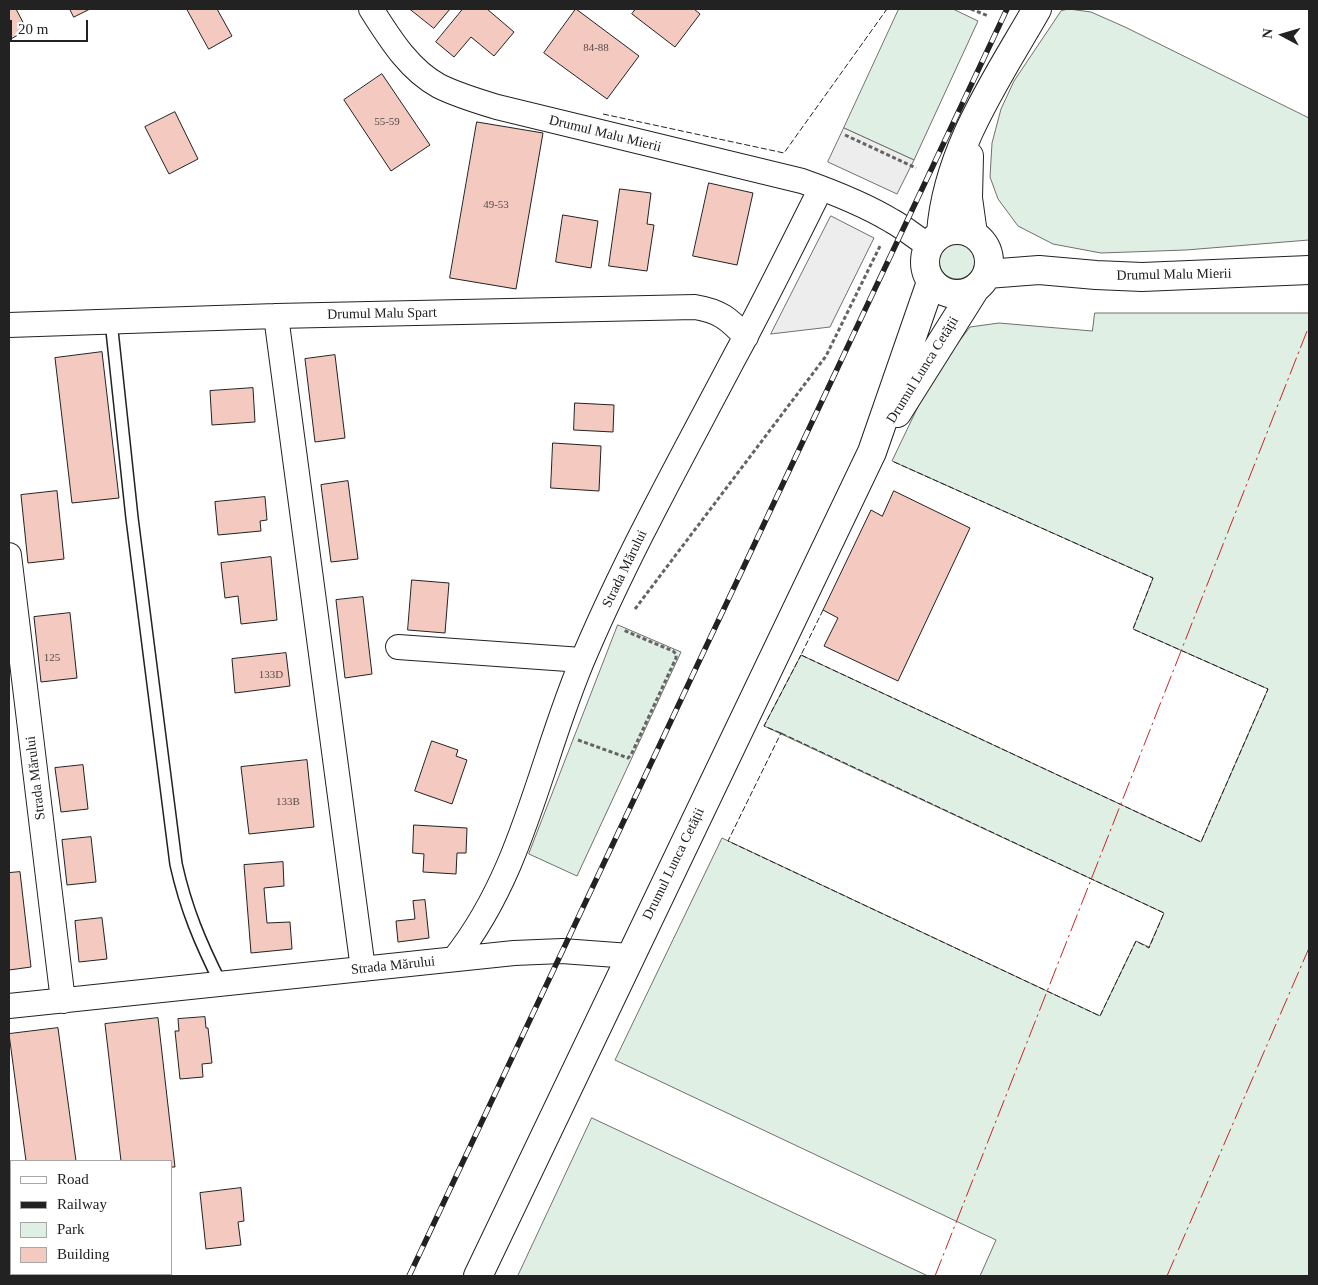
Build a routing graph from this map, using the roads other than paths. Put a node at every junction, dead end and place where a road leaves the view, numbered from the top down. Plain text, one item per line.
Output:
1 (371, 9) edge
2 (1037, 9) edge
3 (974, 120) junction
4 (821, 188) junction
5 (973, 234) junction
6 (934, 239) junction
7 (1309, 270) edge
8 (984, 273) junction
9 (931, 282) junction
10 (276, 316) junction
11 (110, 321) junction
12 (9, 325) edge
13 (746, 337) junction
14 (872, 452) junction
15 (9, 555) edge
16 (398, 647) dead end
17 (582, 660) junction
18 (630, 956) junction
19 (454, 959) junction
20 (363, 969) junction
21 (221, 984) junction
22 (63, 1001) junction
23 (9, 1006) edge
24 (478, 1276) edge

1 - 4 street, Drumul Malu Mierii
2 - 3 street
3 - 5 street
3 - 6 street
4 - 6 street, Drumul Malu Mierii
4 - 13 street, Strada Mărului
5 - 6 street
5 - 8 street
6 - 9 street
7 - 8 street, Drumul Malu Mierii
8 - 9 street
8 - 14 street, Drumul Lunca Cetății
9 - 14 street, Drumul Lunca Cetății
10 - 11 street, Drumul Malu Spart
10 - 13 street, Drumul Malu Spart
10 - 20 street
11 - 12 street, Drumul Malu Spart
11 - 21 lane
13 - 17 street, Strada Mărului
14 - 18 street, Drumul Lunca Cetății
15 - 22 street, Strada Mărului
16 - 17 street
17 - 19 street, Strada Mărului
18 - 19 street, Strada Mărului
18 - 24 street, Drumul Lunca Cetății
19 - 20 street, Strada Mărului
20 - 21 street, Strada Mărului
21 - 22 street, Strada Mărului
22 - 23 street, Strada Mărului

